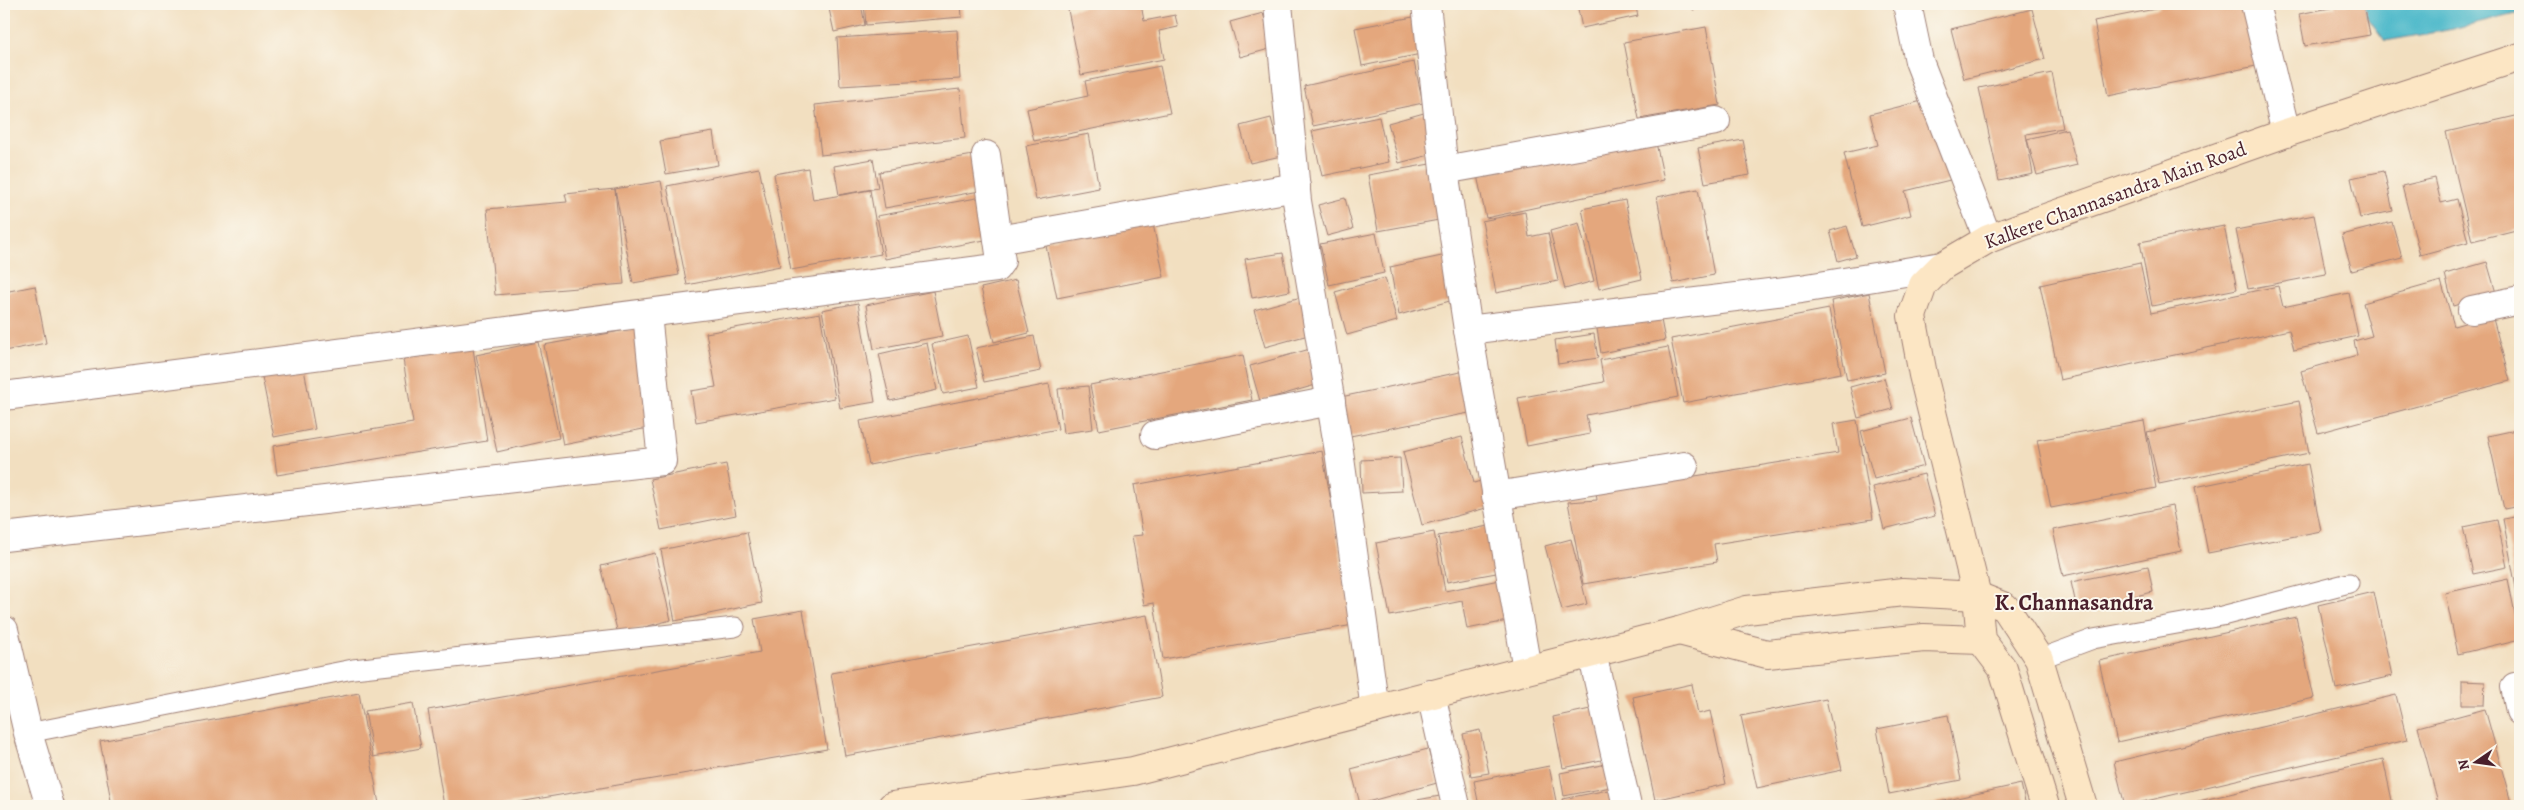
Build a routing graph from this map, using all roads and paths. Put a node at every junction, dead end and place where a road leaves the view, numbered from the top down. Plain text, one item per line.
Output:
1 (1278, 4) edge
2 (1426, 4) edge
3 (1907, 4) edge
4 (2256, 4) edge
5 (2520, 57) edge
6 (1716, 121) dead end
7 (2286, 133) junction
8 (986, 155) dead end
9 (1444, 170) junction
10 (1296, 187) junction
11 (1988, 239) junction
12 (998, 240) junction
13 (1942, 266) junction
14 (2520, 300) edge
15 (2472, 310) dead end
16 (647, 314) junction
17 (1468, 330) junction
18 (4, 396) edge
19 (1331, 401) junction
20 (1155, 435) dead end
21 (1684, 466) dead end
22 (1496, 496) junction
23 (4, 537) edge
24 (2349, 584) dead end
25 (1977, 596) junction
26 (735, 627) dead end
27 (4, 630) edge
28 (1679, 630) junction
29 (1981, 640) junction
30 (1592, 653) junction
31 (2039, 659) junction
32 (1527, 669) junction
33 (2520, 686) edge
34 (1431, 694) junction
35 (1376, 709) junction
36 (2520, 711) edge
37 (28, 733) junction
38 (50, 806) edge
39 (892, 806) edge
40 (1456, 806) edge
41 (1627, 806) edge
42 (2045, 806) edge
43 (2083, 806) edge

1 - 10 street
2 - 9 street
3 - 11 street
4 - 7 street
5 - 7 main road, Kalkere Channasandra Main Road
6 - 9 street
7 - 11 main road, Kalkere Channasandra Main Road
8 - 12 street
9 - 17 street
10 - 12 street
10 - 19 street
11 - 13 main road, Kalkere Channasandra Main Road
12 - 16 street
13 - 17 street
13 - 25 main road, Kalkere Channasandra Main Road
14 - 15 street
16 - 18 street
16 - 23 street
17 - 22 street
19 - 20 street
19 - 35 street
21 - 22 street
22 - 32 street
24 - 31 lane
25 - 28 main road
25 - 29 main road, Kalkere Channasandra Main Road
25 - 31 main road
26 - 37 lane
27 - 37 street
28 - 29 main road
28 - 30 main road
29 - 42 main road
30 - 32 main road
30 - 41 street
31 - 43 main road
32 - 34 main road
33 - 36 street
34 - 35 main road
34 - 40 street
35 - 39 main road
37 - 38 street

